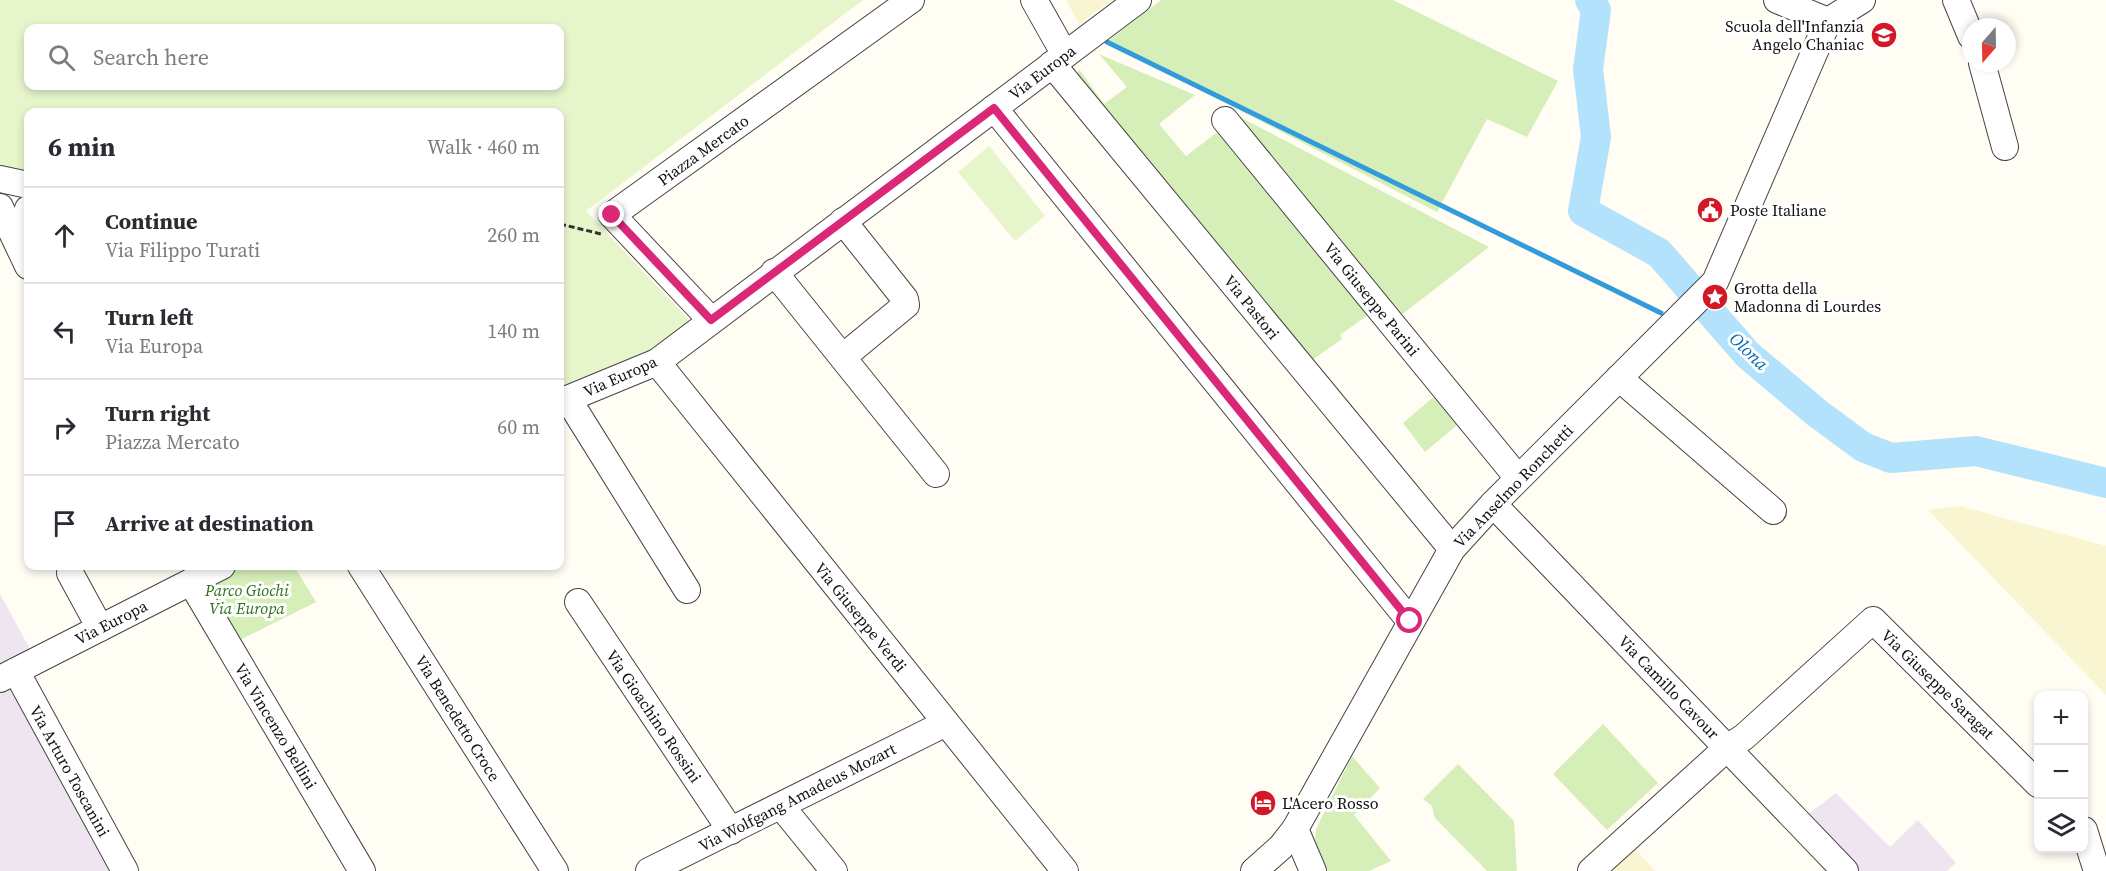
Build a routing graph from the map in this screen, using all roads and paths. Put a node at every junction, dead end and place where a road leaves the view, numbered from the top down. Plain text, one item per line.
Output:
1 (911, 0) edge
2 (1034, 0) edge
3 (1138, 0) edge
4 (1862, 0) edge
5 (1956, 0) edge
6 (1785, 2) edge
7 (1964, 18) edge
8 (1828, 21) junction
9 (1059, 59) junction
10 (1984, 72) edge
11 (994, 108) junction
12 (1225, 120) dead end
13 (2005, 147) dead end
14 (0, 179) edge
15 (24, 184) edge
16 (0, 207) edge
17 (843, 221) junction
18 (24, 222) edge
19 (564, 225) edge
20 (609, 235) dead end
21 (24, 257) edge
22 (774, 272) junction
23 (711, 320) junction
24 (843, 357) junction
25 (657, 362) junction
26 (1619, 378) junction
27 (564, 400) edge
28 (936, 474) dead end
29 (1518, 478) junction
30 (1492, 504) junction
31 (1773, 511) dead end
32 (1452, 549) junction
33 (214, 570) edge
34 (364, 570) edge
35 (70, 573) dead end
36 (190, 582) junction
37 (687, 590) dead end
38 (578, 602) dead end
39 (1410, 621) junction
40 (100, 628) junction
41 (8, 675) edge
42 (946, 723) junction
43 (1727, 748) junction
44 (2034, 780) edge
45 (781, 806) junction
46 (1295, 829) junction
47 (731, 831) junction
48 (2088, 842) edge
49 (2096, 865) dead end
50 (124, 871) edge
51 (362, 871) edge
52 (555, 871) edge
53 (649, 871) edge
54 (834, 871) edge
55 (1065, 871) edge
56 (1254, 871) edge
57 (1313, 871) edge
58 (1591, 871) edge
59 (1845, 871) edge

1 - 23 street, Piazza Mercato
2 - 9 street
3 - 9 street, Via Europa
4 - 8 street
5 - 7 street
6 - 8 street
8 - 26 street, Via Anselmo Ronchetti
9 - 11 street, Via Europa
9 - 32 street, Via Pastori
10 - 13 street
11 - 17 street, Via Europa
11 - 39 street
12 - 29 street, Via Giuseppe Parini
14 - 15 street
16 - 21 street
17 - 22 street, Via Europa
17 - 24 street
18 - 21 street
19 - 20 path
22 - 23 street, Via Europa
22 - 24 street
23 - 25 street, Via Europa
24 - 28 street
25 - 27 street, Via Europa
25 - 42 street, Via Giuseppe Verdi
26 - 29 street, Via Anselmo Ronchetti
26 - 31 street
27 - 37 street
29 - 30 street, Via Anselmo Ronchetti
30 - 32 street, Via Anselmo Ronchetti
30 - 43 street, Via Camillo Cavour
32 - 39 street, Via Anselmo Ronchetti
33 - 36 street, Via Europa
34 - 52 street, Via Benedetto Croce
35 - 40 street
36 - 40 street, Via Europa
36 - 51 street, Via Vincenzo Bellini
38 - 47 street, Via Gioachino Rossini
39 - 46 street, Via Anselmo Ronchetti
40 - 41 street, Via Europa
41 - 50 street, Via Arturo Toscanini
42 - 45 street, Via Wolfgang Amadeus Mozart
42 - 55 street, Via Giuseppe Verdi
43 - 44 street, Via Giuseppe Saragat
43 - 58 street
43 - 59 street, Via Camillo Cavour
45 - 47 street, Via Wolfgang Amadeus Mozart
45 - 54 street
46 - 56 street, Via Anselmo Ronchetti
46 - 57 street
47 - 53 street, Via Wolfgang Amadeus Mozart
48 - 49 street

